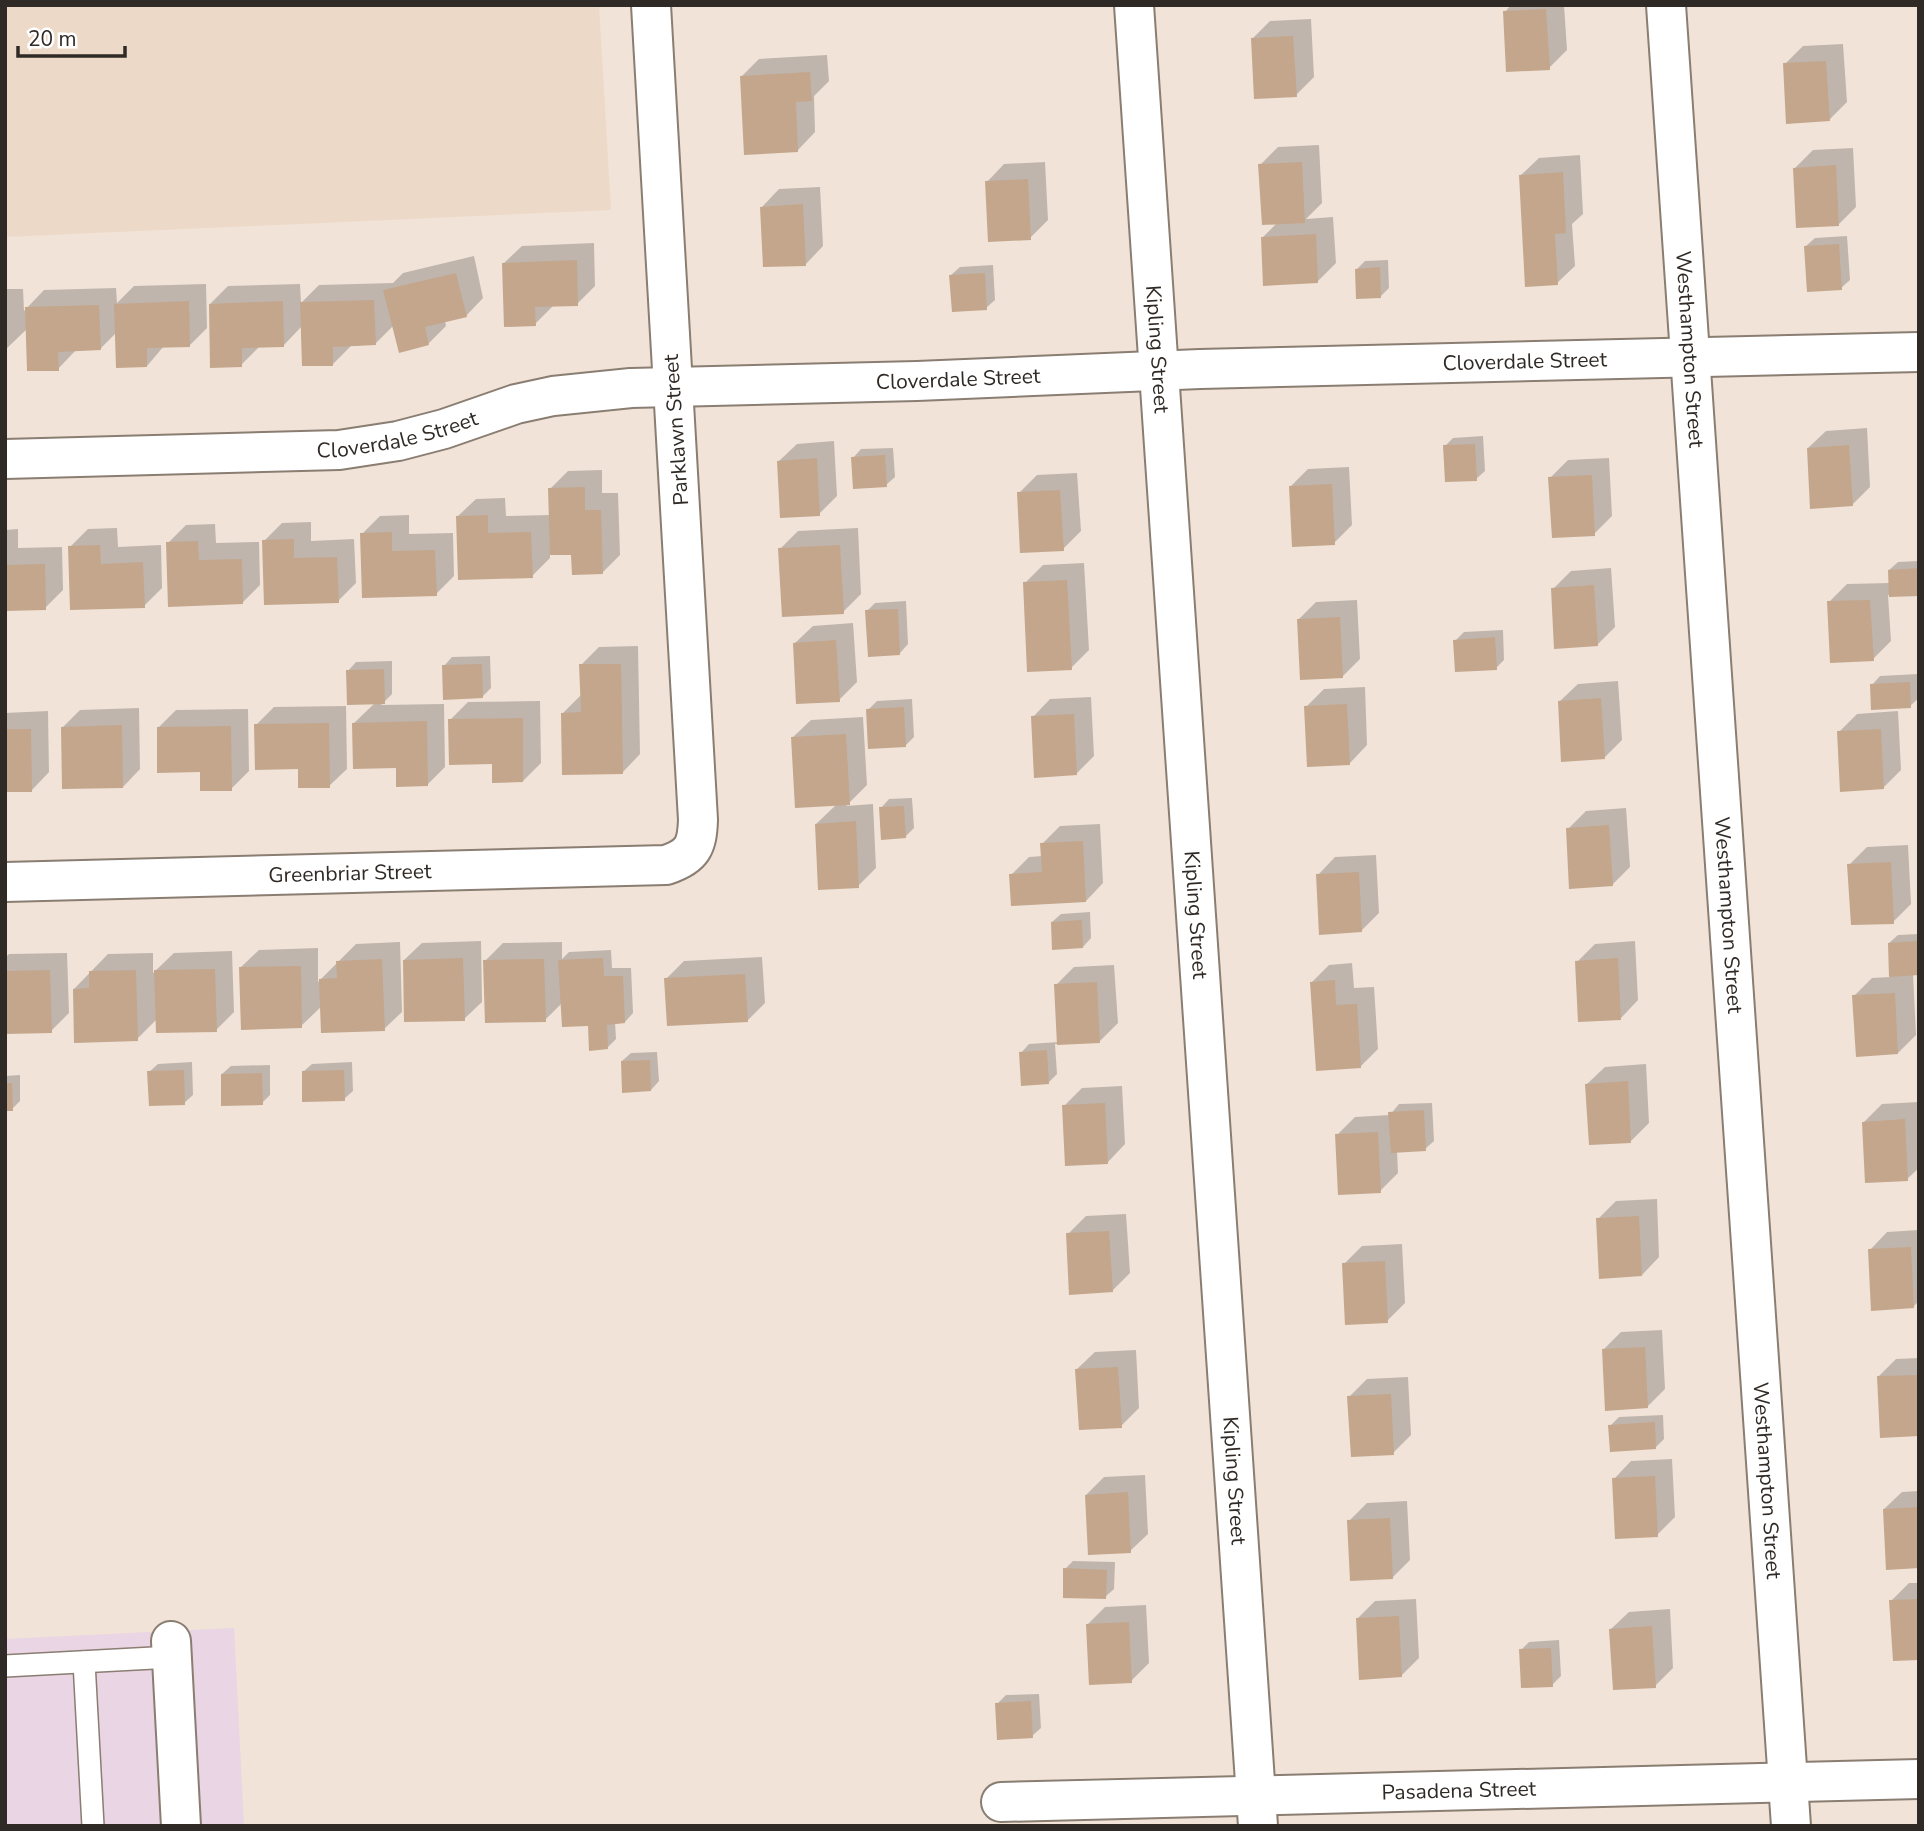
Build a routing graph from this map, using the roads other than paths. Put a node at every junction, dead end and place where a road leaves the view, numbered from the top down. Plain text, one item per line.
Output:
1 (651, 5) edge
2 (1133, 5) edge
3 (1665, 5) edge
4 (1919, 352) edge
5 (1689, 358) junction
6 (1159, 371) junction
7 (674, 386) junction
8 (5, 459) edge
9 (690, 853) joint
10 (5, 882) edge
11 (171, 1649) joint
12 (84, 1662) junction
13 (5, 1666) edge
14 (1919, 1779) edge
15 (1788, 1782) junction
16 (1001, 1802) dead end
17 (1257, 1811) edge
18 (93, 1826) edge
19 (181, 1826) edge
20 (1791, 1826) edge

1 - 7 street, Parklawn Street
2 - 6 street, Kipling Street
3 - 5 street, Westhampton Street
4 - 5 street, Cloverdale Street
5 - 6 street, Cloverdale Street
5 - 15 street, Westhampton Street
6 - 7 street, Cloverdale Street
6 - 17 street, Kipling Street
7 - 8 street, Cloverdale Street
7 - 9 street, Parklawn Street
9 - 10 street, Greenbriar Street
11 - 12 lane
11 - 19 street
12 - 13 lane
12 - 18 lane
14 - 15 street, Pasadena Street
15 - 17 street, Pasadena Street
15 - 20 street, Westhampton Street
16 - 17 street, Pasadena Street

